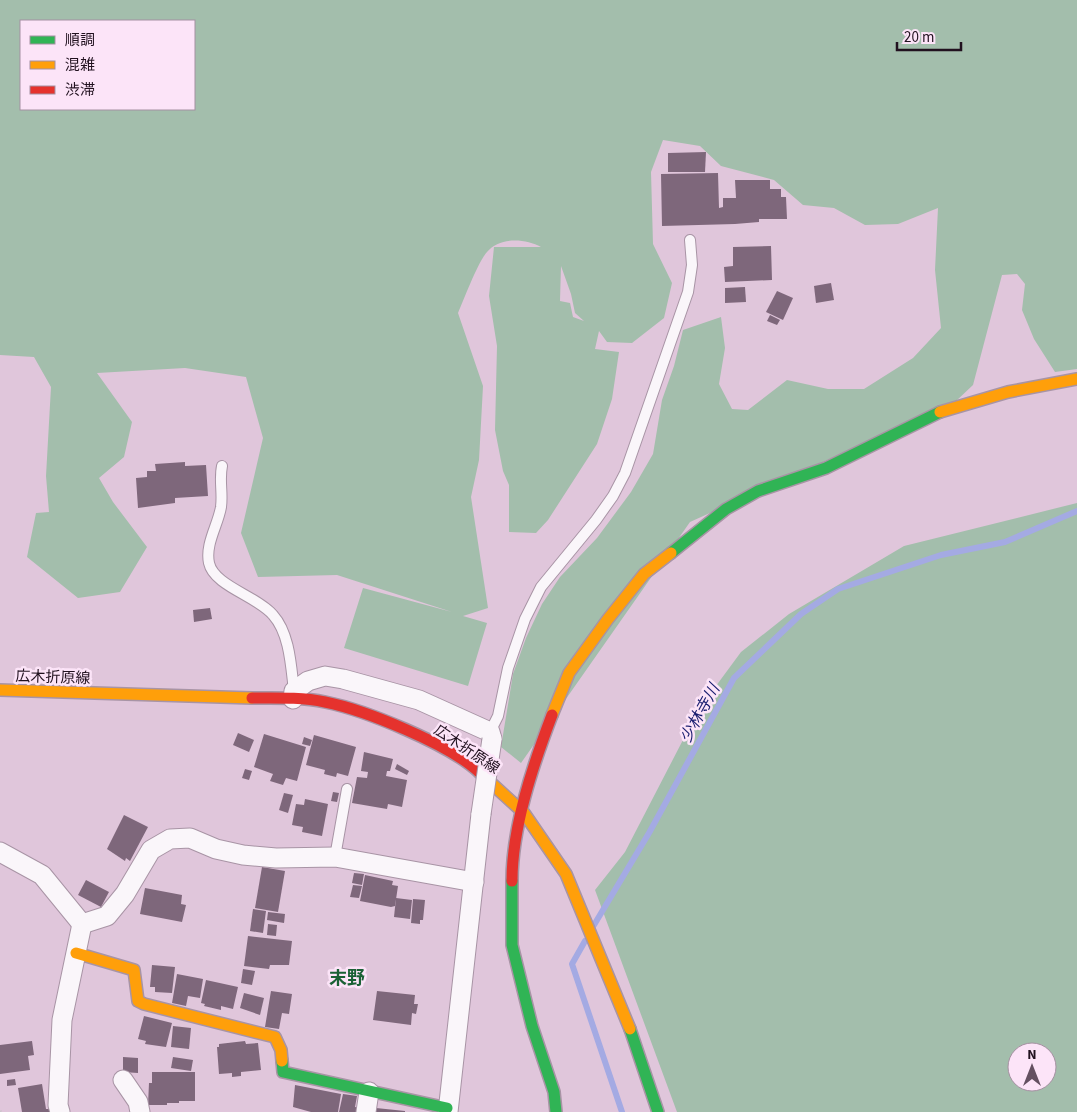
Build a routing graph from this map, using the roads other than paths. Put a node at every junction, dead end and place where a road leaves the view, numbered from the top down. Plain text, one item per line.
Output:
1 (690, 240) dead end
2 (1077, 380) edge
3 (222, 466) dead end
4 (0, 690) edge
5 (294, 695) junction
6 (492, 736) junction
7 (347, 789) dead end
8 (524, 813) junction
9 (0, 852) edge
10 (334, 857) junction
11 (474, 882) junction
12 (82, 924) junction
13 (76, 953) junction
14 (124, 1080) dead end
15 (369, 1092) junction
16 (448, 1110) edge
17 (60, 1112) edge
18 (140, 1112) edge
19 (366, 1112) edge
20 (556, 1112) edge
21 (658, 1112) edge

1 - 6 lane
2 - 8 street
3 - 5 lane
4 - 5 street, 広木折原線
5 - 6 street
5 - 8 street, 広木折原線
6 - 11 street, bridge
7 - 10 lane
8 - 20 street
8 - 21 street, 広木折原線
9 - 12 street
10 - 11 street
10 - 12 street
11 - 16 street
12 - 13 street
13 - 15 street
13 - 17 street
14 - 18 street
15 - 16 street
15 - 19 street

